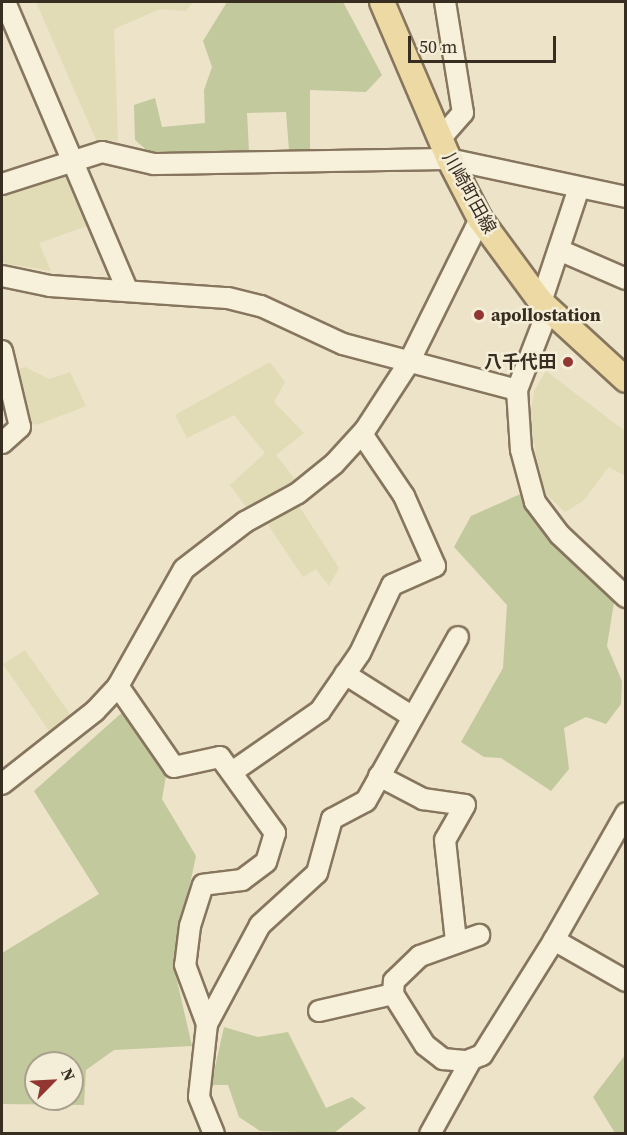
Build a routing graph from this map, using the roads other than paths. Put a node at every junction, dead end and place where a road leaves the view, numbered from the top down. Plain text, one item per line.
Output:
1 (382, 2) edge
2 (445, 2) edge
3 (5, 6) edge
4 (444, 149) junction
5 (72, 159) junction
6 (2, 184) edge
7 (579, 188) junction
8 (626, 197) edge
9 (480, 219) junction
10 (559, 250) junction
11 (2, 276) edge
12 (626, 279) edge
13 (127, 289) junction
14 (544, 306) junction
15 (2, 351) edge
16 (408, 364) junction
17 (626, 380) edge
18 (517, 390) junction
19 (362, 434) junction
20 (2, 443) edge
21 (626, 597) edge
22 (458, 636) dead end
23 (345, 674) junction
24 (118, 686) junction
25 (413, 717) junction
26 (232, 772) junction
27 (379, 776) junction
28 (2, 784) edge
29 (626, 813) edge
30 (479, 935) dead end
31 (554, 940) junction
32 (456, 942) junction
33 (626, 981) edge
34 (393, 994) junction
35 (319, 1011) dead end
36 (207, 1024) junction
37 (471, 1060) junction
38 (214, 1134) edge
39 (430, 1134) edge

1 - 4 main road, 川崎町田線
2 - 4 street
3 - 5 street
4 - 5 street
4 - 7 street
4 - 9 main road, 川崎町田線
5 - 6 street
5 - 13 street
7 - 8 street
7 - 10 street
9 - 14 main road, 川崎町田線
9 - 16 street
10 - 12 street
10 - 14 street
11 - 13 street
13 - 16 street
14 - 17 main road, 川崎町田線
14 - 18 street
15 - 20 street
16 - 18 street
16 - 19 street
18 - 21 street
19 - 23 street
19 - 24 street
22 - 25 street
23 - 25 street
23 - 26 street
24 - 26 street
24 - 28 street
25 - 27 street
26 - 36 street
27 - 32 street
27 - 36 street
29 - 31 street
30 - 32 street
31 - 33 street
31 - 37 street
32 - 34 street
34 - 35 street
34 - 37 street
36 - 38 street
37 - 39 street

